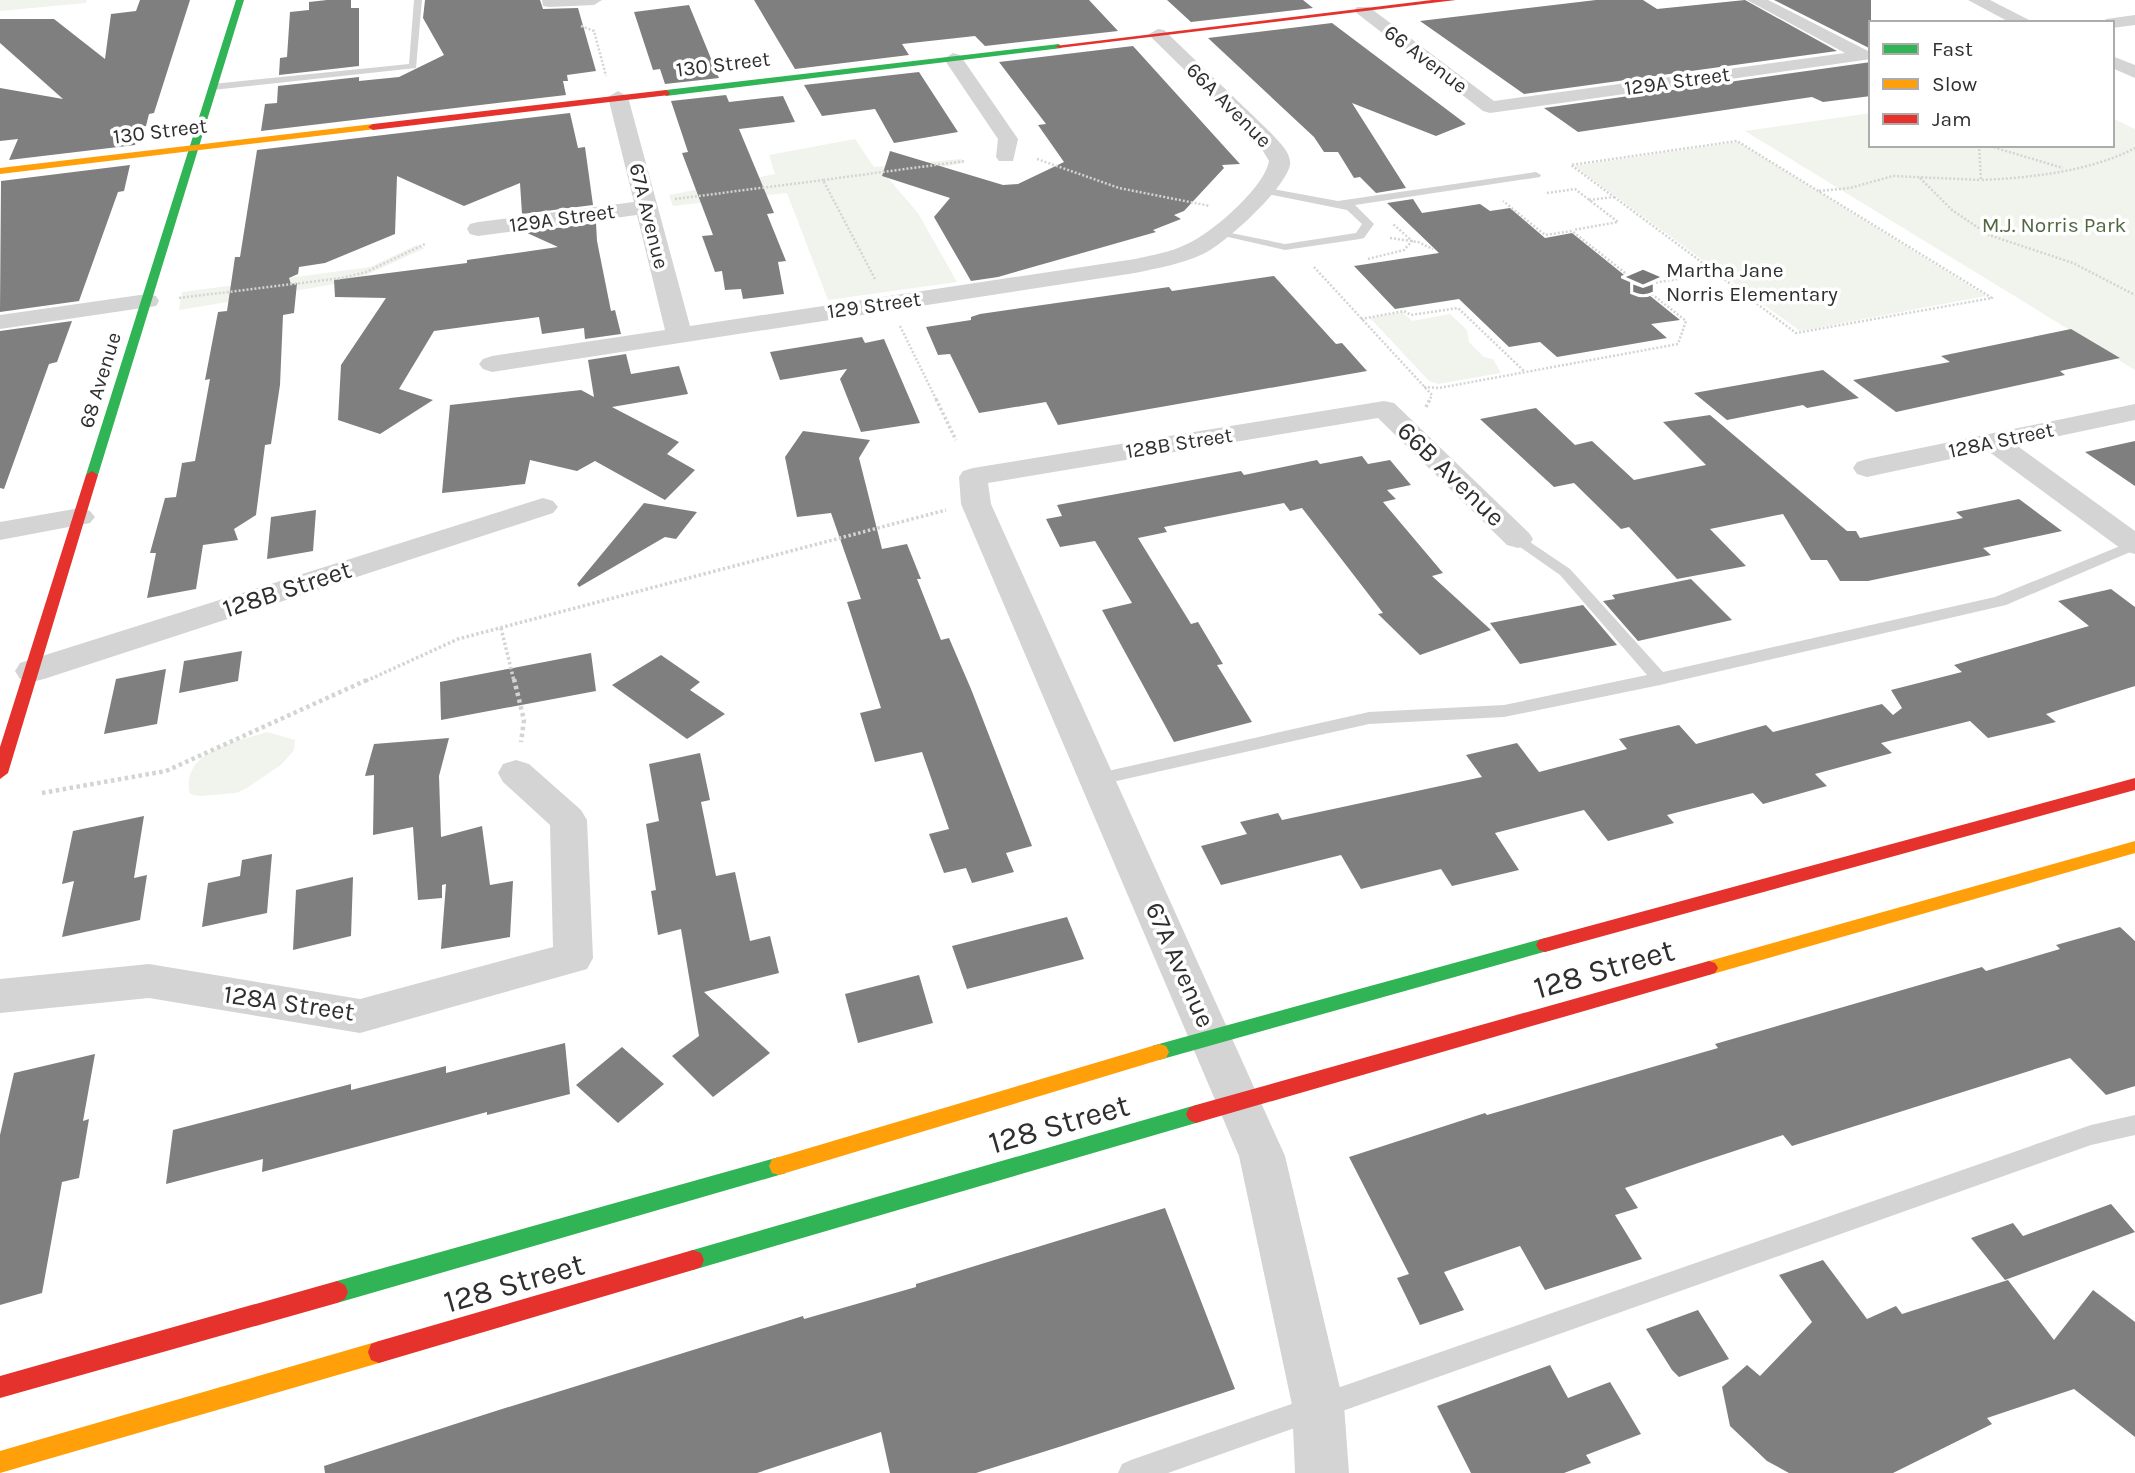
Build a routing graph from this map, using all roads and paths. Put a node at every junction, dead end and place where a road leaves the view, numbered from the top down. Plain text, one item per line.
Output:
1 (240, 0) edge
2 (418, 0) edge
3 (594, 0) edge
4 (1452, 0) edge
5 (1755, 0) edge
6 (1976, 0) edge
7 (552, 6) edge
8 (1363, 11) junction
9 (2135, 20) edge
10 (2022, 21) edge
11 (576, 23) dead end
12 (2114, 23) edge
13 (1158, 34) junction
14 (953, 59) junction
15 (2114, 62) edge
16 (2135, 72) edge
17 (606, 76) dead end
18 (213, 87) junction
19 (618, 97) junction
20 (1490, 107) joint
21 (1979, 147) edge
22 (1993, 147) edge
23 (194, 148) junction
24 (2135, 148) edge
25 (1006, 157) dead end
26 (1037, 159) dead end
27 (965, 161) dead end
28 (2064, 168) junction
29 (0, 171) edge
30 (1536, 175) dead end
31 (1920, 178) junction
32 (823, 180) junction
33 (1981, 180) junction
34 (1262, 190) junction
35 (1818, 191) junction
36 (1536, 195) dead end
37 (1614, 197) junction
38 (674, 199) dead end
39 (1509, 199) dead end
40 (1589, 200) junction
41 (1336, 204) junction
42 (647, 207) junction
43 (1212, 207) dead end
44 (1241, 213) joint
45 (1384, 217) dead end
46 (478, 229) dead end
47 (1573, 231) junction
48 (1221, 234) junction
49 (1390, 238) dead end
50 (1412, 241) junction
51 (425, 244) dead end
52 (1433, 249) dead end
53 (1360, 260) dead end
54 (1324, 265) dead end
55 (1716, 273) junction
56 (877, 283) dead end
57 (1640, 285) junction
58 (2135, 295) edge
59 (178, 298) dead end
60 (146, 301) junction
61 (1360, 319) junction
62 (897, 321) dead end
63 (0, 322) edge
64 (679, 334) junction
65 (492, 363) dead end
66 (1525, 372) junction
67 (1424, 387) junction
68 (1384, 409) joint
69 (2135, 412) edge
70 (1420, 417) dead end
71 (956, 440) dead end
72 (1992, 441) junction
73 (1867, 468) dead end
74 (973, 477) joint
75 (543, 507) dead end
76 (952, 507) dead end
77 (80, 517) junction
78 (0, 531) edge
79 (1518, 539) joint
80 (2135, 545) edge
81 (500, 628) junction
82 (32, 671) junction
83 (1660, 679) junction
84 (518, 760) joint
85 (0, 773) edge
86 (1099, 779) junction
87 (2135, 784) edge
88 (42, 793) dead end
89 (2135, 847) edge
90 (0, 996) edge
91 (1211, 1037) junction
92 (1239, 1101) junction
93 (2135, 1125) edge
94 (0, 1387) edge
95 (1318, 1405) junction
96 (0, 1463) edge
97 (1130, 1473) edge
98 (1322, 1473) edge

1 - 18 street, 68 Avenue
2 - 18 lane
3 - 7 street
4 - 8 street, 130 Street
5 - 20 street, 129A Street
6 - 10 street
8 - 13 street, 130 Street
8 - 20 street, 66 Avenue
9 - 12 street
11 - 17 path
13 - 14 street, 130 Street
13 - 34 street, 66A Avenue
14 - 19 street, 130 Street
14 - 25 street
15 - 16 street
18 - 23 street, 68 Avenue
19 - 23 street, 130 Street
19 - 42 street, 67A Avenue
21 - 33 path
22 - 28 path
23 - 29 street, 130 Street
23 - 60 street, 68 Avenue
24 - 28 path
26 - 43 path
27 - 32 path
28 - 33 path
30 - 41 lane
31 - 33 path
31 - 35 path
31 - 58 path
32 - 38 path
32 - 56 path
34 - 41 lane
34 - 44 street, 66A Avenue
35 - 37 path
35 - 55 path
36 - 40 path
37 - 40 path
37 - 55 path
39 - 47 path
40 - 47 path
41 - 48 lane
42 - 46 street, 129A Street
42 - 64 street, 67A Avenue
44 - 48 street, 129 Street
45 - 50 path
47 - 57 path
48 - 64 street, 129 Street
49 - 50 path
50 - 52 path
50 - 53 path
51 - 59 path
54 - 61 path
55 - 57 path
57 - 66 path
60 - 63 street
60 - 77 street, 68 Avenue
61 - 66 path
61 - 67 path
62 - 71 path
64 - 65 street, 129 Street
66 - 67 path
67 - 70 path
68 - 74 street, 128B Street
68 - 79 street, 66B Avenue
69 - 72 street, 128A Street
72 - 73 street, 128A Street
72 - 80 street
74 - 86 street, 67A Avenue
75 - 82 street, 128B Street
76 - 81 path
77 - 78 street
77 - 82 street, 68 Avenue
79 - 83 lane
80 - 83 lane
81 - 84 path
81 - 88 path
82 - 85 street, 68 Avenue
83 - 86 lane
84 - 90 street, 128A Street
86 - 91 street, 67A Avenue
87 - 91 street, 128 Street
89 - 92 street, 128 Street
91 - 92 street, 67A Avenue
91 - 94 street, 128 Street
92 - 95 street, 67A Avenue
92 - 96 street, 128 Street
93 - 95 lane
95 - 97 lane
95 - 98 street, 67A Avenue

